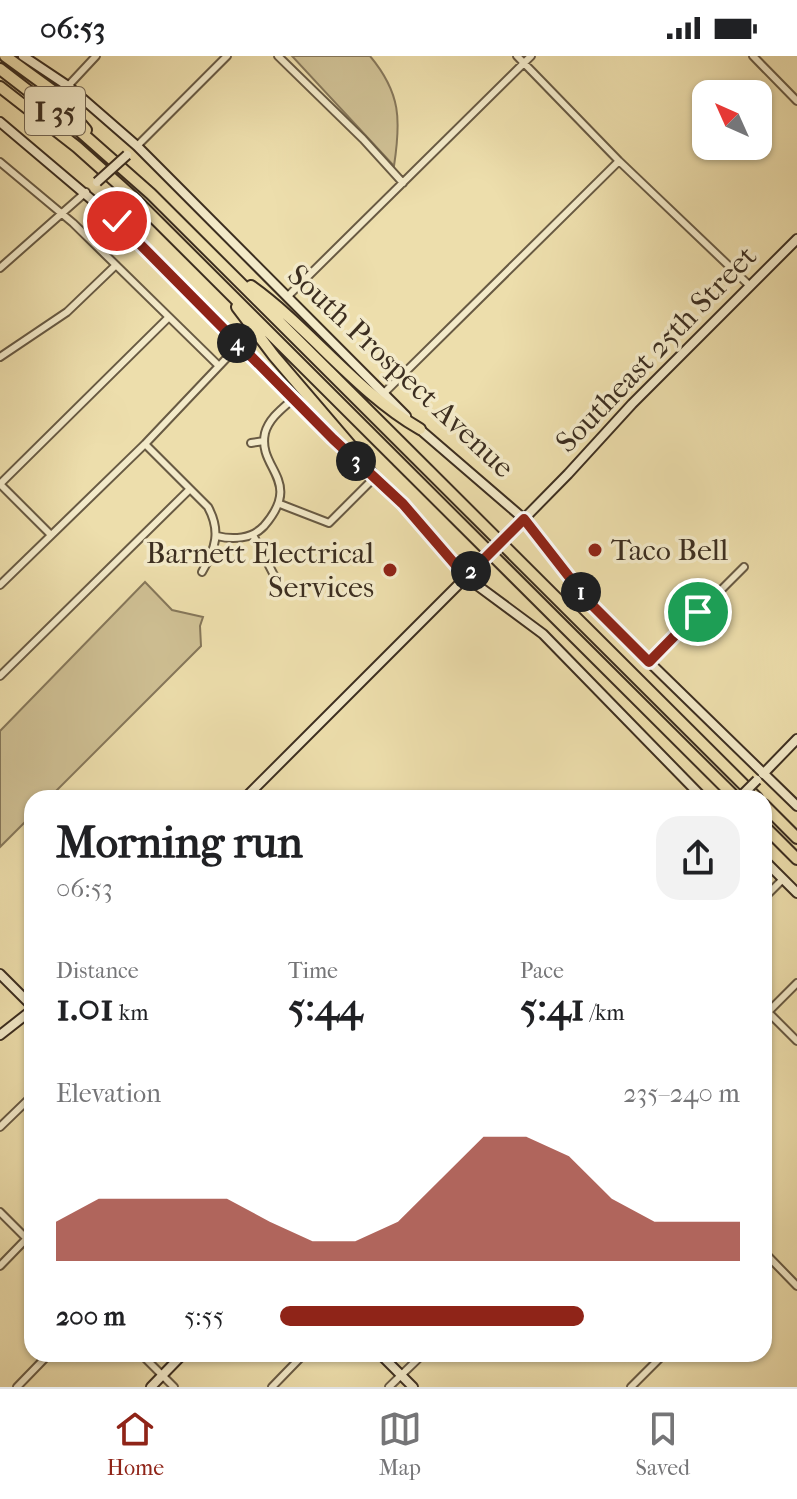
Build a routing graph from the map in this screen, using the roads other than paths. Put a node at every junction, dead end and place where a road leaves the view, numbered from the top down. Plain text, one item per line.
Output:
1 (5, 56) edge
2 (23, 56) edge
3 (96, 56) edge
4 (227, 56) edge
5 (278, 56) edge
6 (517, 56) edge
7 (531, 56) edge
8 (753, 56) edge
9 (524, 63) junction
10 (0, 69) edge
11 (68, 86) junction
12 (0, 90) edge
13 (797, 101) edge
14 (0, 122) edge
15 (137, 146) junction
16 (108, 156) junction
17 (619, 161) junction
18 (1, 165) edge
19 (403, 183) junction
20 (86, 192) junction
21 (61, 213) junction
22 (797, 239) edge
23 (116, 265) junction
24 (223, 265) junction
25 (0, 268) edge
26 (211, 274) junction
27 (750, 286) junction
28 (287, 297) junction
29 (169, 317) junction
30 (239, 345) junction
31 (0, 357) edge
32 (219, 366) junction
33 (383, 394) junction
34 (293, 399) junction
35 (420, 429) junction
36 (264, 441) junction
37 (251, 443) dead end
38 (145, 444) junction
39 (374, 478) junction
40 (0, 484) edge
41 (190, 489) junction
42 (280, 504) junction
43 (524, 519) junction
44 (51, 535) junction
45 (253, 535) junction
46 (217, 536) junction
47 (744, 567) dead end
48 (202, 572) dead end
49 (275, 577) dead end
50 (466, 577) junction
51 (0, 585) edge
52 (649, 662) junction
53 (0, 676) edge
54 (797, 739) edge
55 (764, 772) junction
56 (253, 790) edge
57 (695, 790) edge
58 (729, 790) edge
59 (746, 790) edge
60 (749, 790) edge
61 (797, 806) edge
62 (772, 813) edge
63 (772, 834) edge
64 (797, 838) edge
65 (797, 859) edge
66 (772, 868) edge
67 (783, 879) junction
68 (772, 890) edge
69 (797, 893) edge
70 (0, 974) edge
71 (797, 983) edge
72 (24, 1000) edge
73 (772, 1006) edge
74 (24, 1015) edge
75 (772, 1018) edge
76 (0, 1035) edge
77 (797, 1041) edge
78 (24, 1104) edge
79 (0, 1127) edge
80 (0, 1212) edge
81 (24, 1233) edge
82 (24, 1244) edge
83 (772, 1261) edge
84 (0, 1266) edge
85 (797, 1286) edge
86 (41, 1362) edge
87 (149, 1362) edge
88 (175, 1362) edge
89 (296, 1362) edge
90 (388, 1362) edge
91 (415, 1362) edge
92 (656, 1362) edge
93 (162, 1375) junction
94 (401, 1375) junction
95 (17, 1387) edge
96 (151, 1387) edge
97 (174, 1387) edge
98 (272, 1387) edge
99 (389, 1387) edge
100 (413, 1387) edge
101 (631, 1387) edge

1 - 16 highway
2 - 11 main road, South Prospect Avenue
3 - 11 street
4 - 15 street
5 - 19 street
6 - 9 street
7 - 9 street
8 - 13 street
9 - 17 street
9 - 19 street
10 - 16 highway, I 35
11 - 15 main road, South Prospect Avenue
12 - 26 highway, I 35
14 - 20 main road
15 - 20 main road, bridge
15 - 28 main road, South Prospect Avenue
16 - 24 highway, I 35
17 - 27 street
17 - 33 street
18 - 21 street
19 - 28 street
20 - 21 street
20 - 30 main road
21 - 23 street
21 - 25 street
22 - 27 main road, Southeast 25th Street
23 - 29 street
23 - 31 street
24 - 35 highway
24 - 60 highway, I 35
26 - 39 highway
26 - 58 highway, I 35
27 - 43 main road, Southeast 25th Street
28 - 33 main road, South Prospect Avenue
29 - 32 street
29 - 40 street
30 - 32 street
30 - 34 main road
32 - 38 street
33 - 35 main road, South Prospect Avenue
34 - 36 street
34 - 39 main road
35 - 43 main road, South Prospect Avenue
36 - 37 street
36 - 42 street
38 - 41 street
38 - 44 street
39 - 42 street
39 - 50 main road
40 - 44 street
41 - 46 street
41 - 53 street
42 - 45 street
43 - 50 main road, Southeast 25th Street, bridge
43 - 52 main road, South Prospect Avenue
44 - 51 street
45 - 46 street
45 - 49 street
46 - 48 street
47 - 52 street
50 - 56 main road, Southeast 25th Street
50 - 57 main road
52 - 55 main road, South Prospect Avenue
54 - 55 main road
55 - 59 main road, bridge
55 - 61 main road, South Prospect Avenue
62 - 64 highway
63 - 65 highway
66 - 67 main road
67 - 68 street
67 - 69 main road
70 - 72 main road
71 - 73 street
74 - 76 main road
75 - 77 street
78 - 79 street
80 - 81 street
82 - 84 street
83 - 85 street
86 - 95 street
87 - 93 street
88 - 93 main road
89 - 98 street
90 - 94 main road
91 - 94 street
92 - 101 street
93 - 96 main road
93 - 97 street
94 - 99 street
94 - 100 main road

